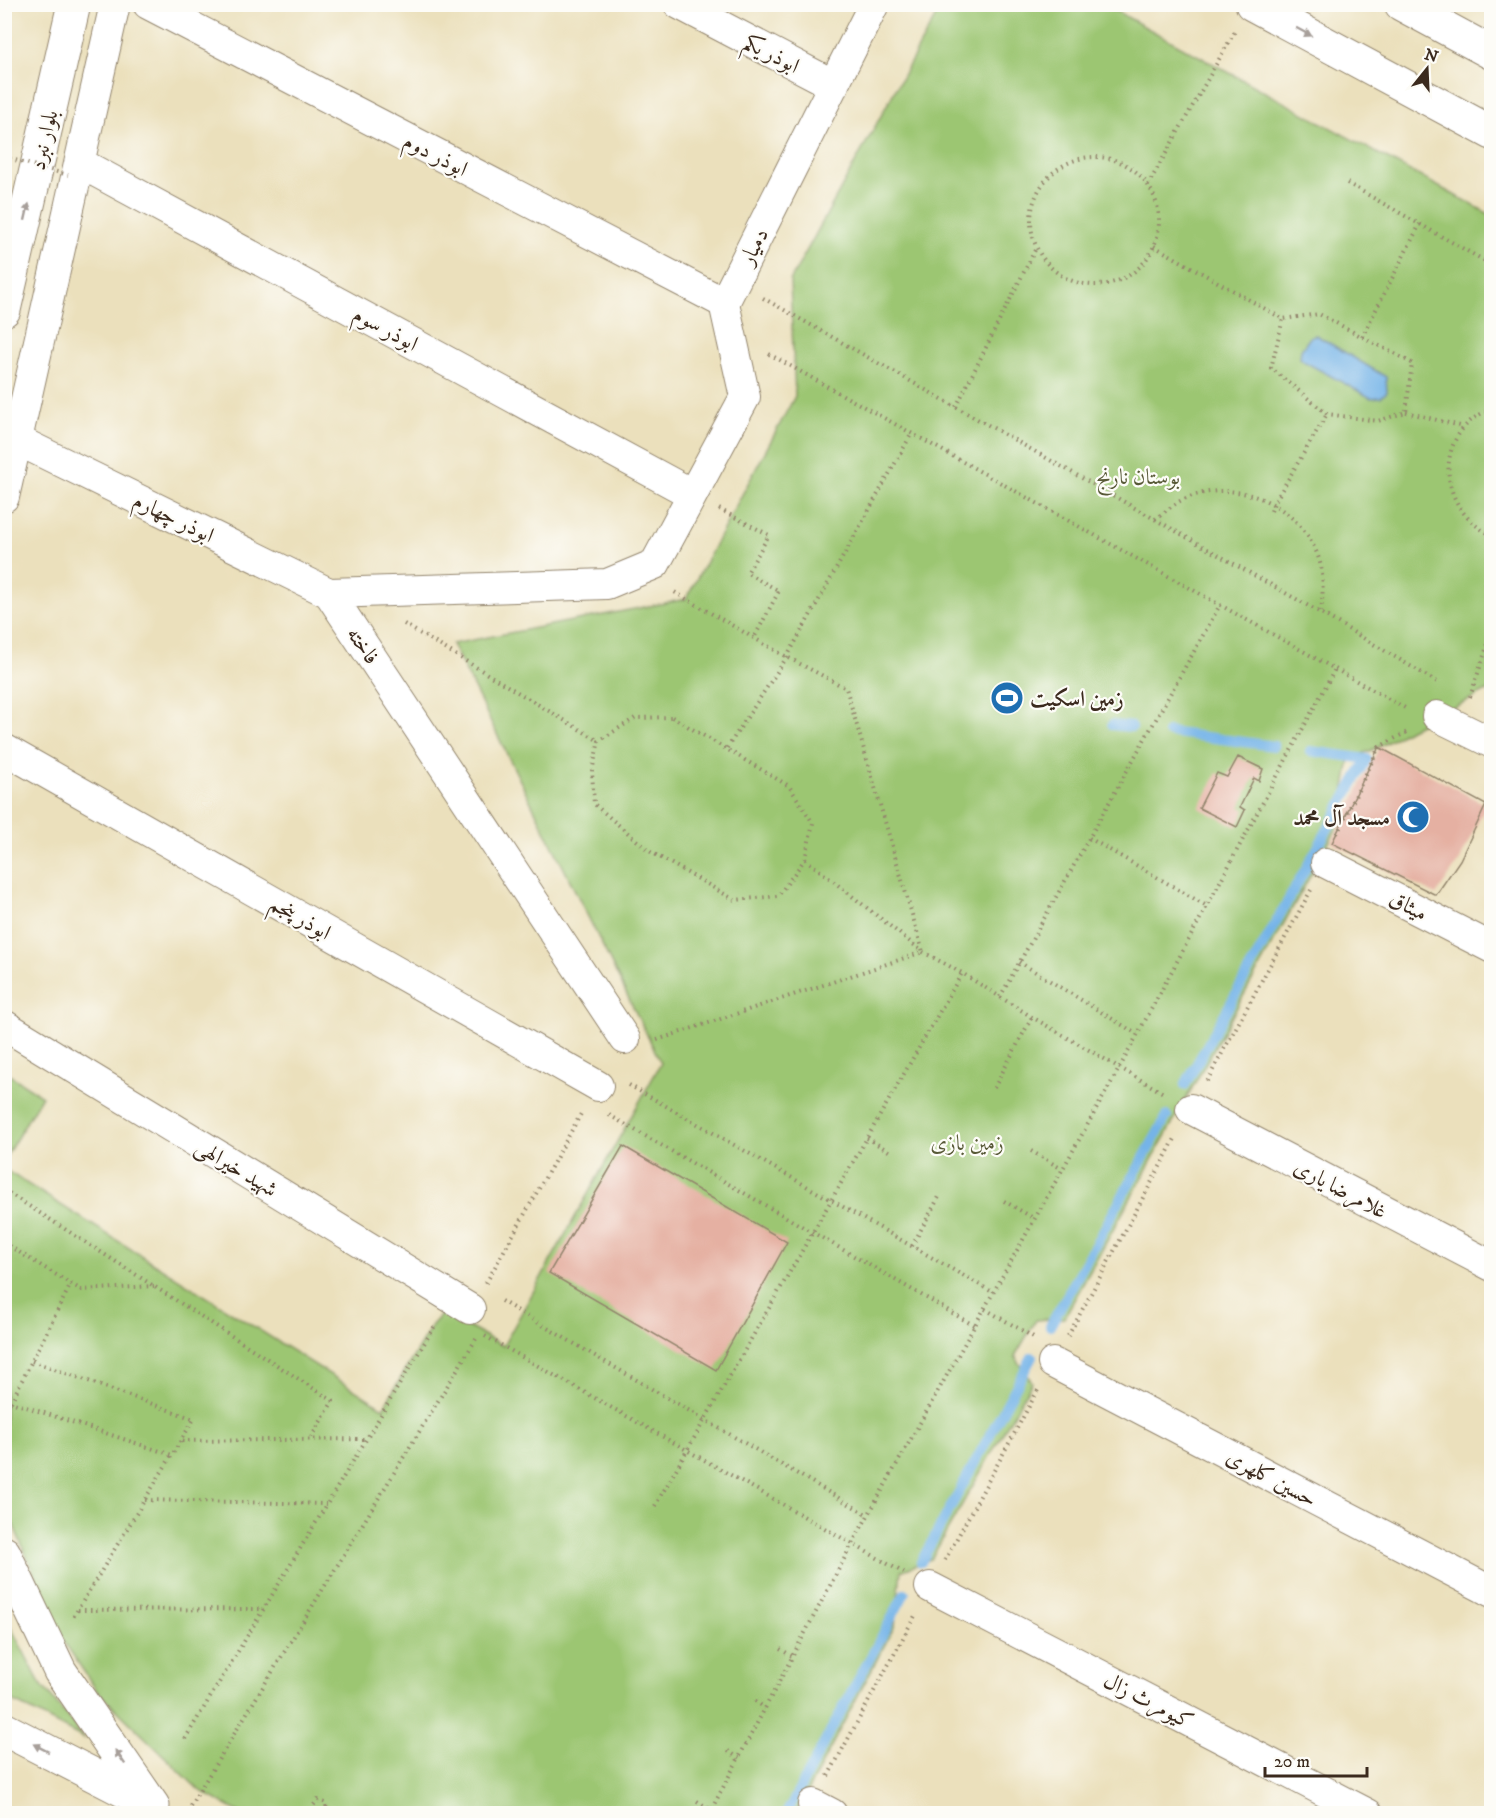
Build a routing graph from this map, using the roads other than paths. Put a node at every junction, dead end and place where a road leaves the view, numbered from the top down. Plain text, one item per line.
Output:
1 (74, 4) edge
2 (115, 4) edge
3 (148, 4) edge
4 (679, 4) edge
5 (874, 4) edge
6 (1401, 4) edge
7 (1246, 14) edge
8 (1487, 48) edge
9 (834, 85) junction
10 (1491, 133) edge
11 (74, 169) junction
12 (729, 292) junction
13 (4, 310) edge
14 (19, 441) junction
15 (692, 494) junction
16 (4, 497) edge
17 (329, 593) junction
18 (1438, 708) road end
19 (1491, 743) edge
20 (4, 749) edge
21 (1326, 863) road end
22 (1491, 948) edge
23 (4, 1025) edge
24 (638, 1040) road end
25 (593, 1094) road end
26 (1191, 1109) road end
27 (1491, 1266) edge
28 (476, 1300) road end
29 (1056, 1358) road end
30 (4, 1553) edge
31 (930, 1587) road end
32 (1491, 1592) edge
33 (4, 1730) edge
34 (160, 1810) edge
35 (1368, 1814) edge

13 -> 1 main road, بلوار نبرد
2 - 11 street
3 - 12 street, ابوذر دوم
4 - 9 street, ابوذر یکم
5 - 9 street, دمیار
6 - 8 main road
7 -> 10 main road
9 - 12 street, دمیار
11 - 14 street
11 - 15 street, ابوذر سوم
12 - 15 street
14 - 16 street
14 - 17 street, ابوذر چهارم
15 - 17 street, فاخته
17 - 24 street, فاخته
18 - 19 street
20 - 25 street, ابوذر پنجم
21 - 22 street, میثاق
23 - 28 street, شهید خیرالهی
26 - 27 street, غلامرضا یاری
29 - 32 street, حسین کلهری
34 -> 30 main road
31 - 35 street, کیومرث زال
34 -> 33 main road

